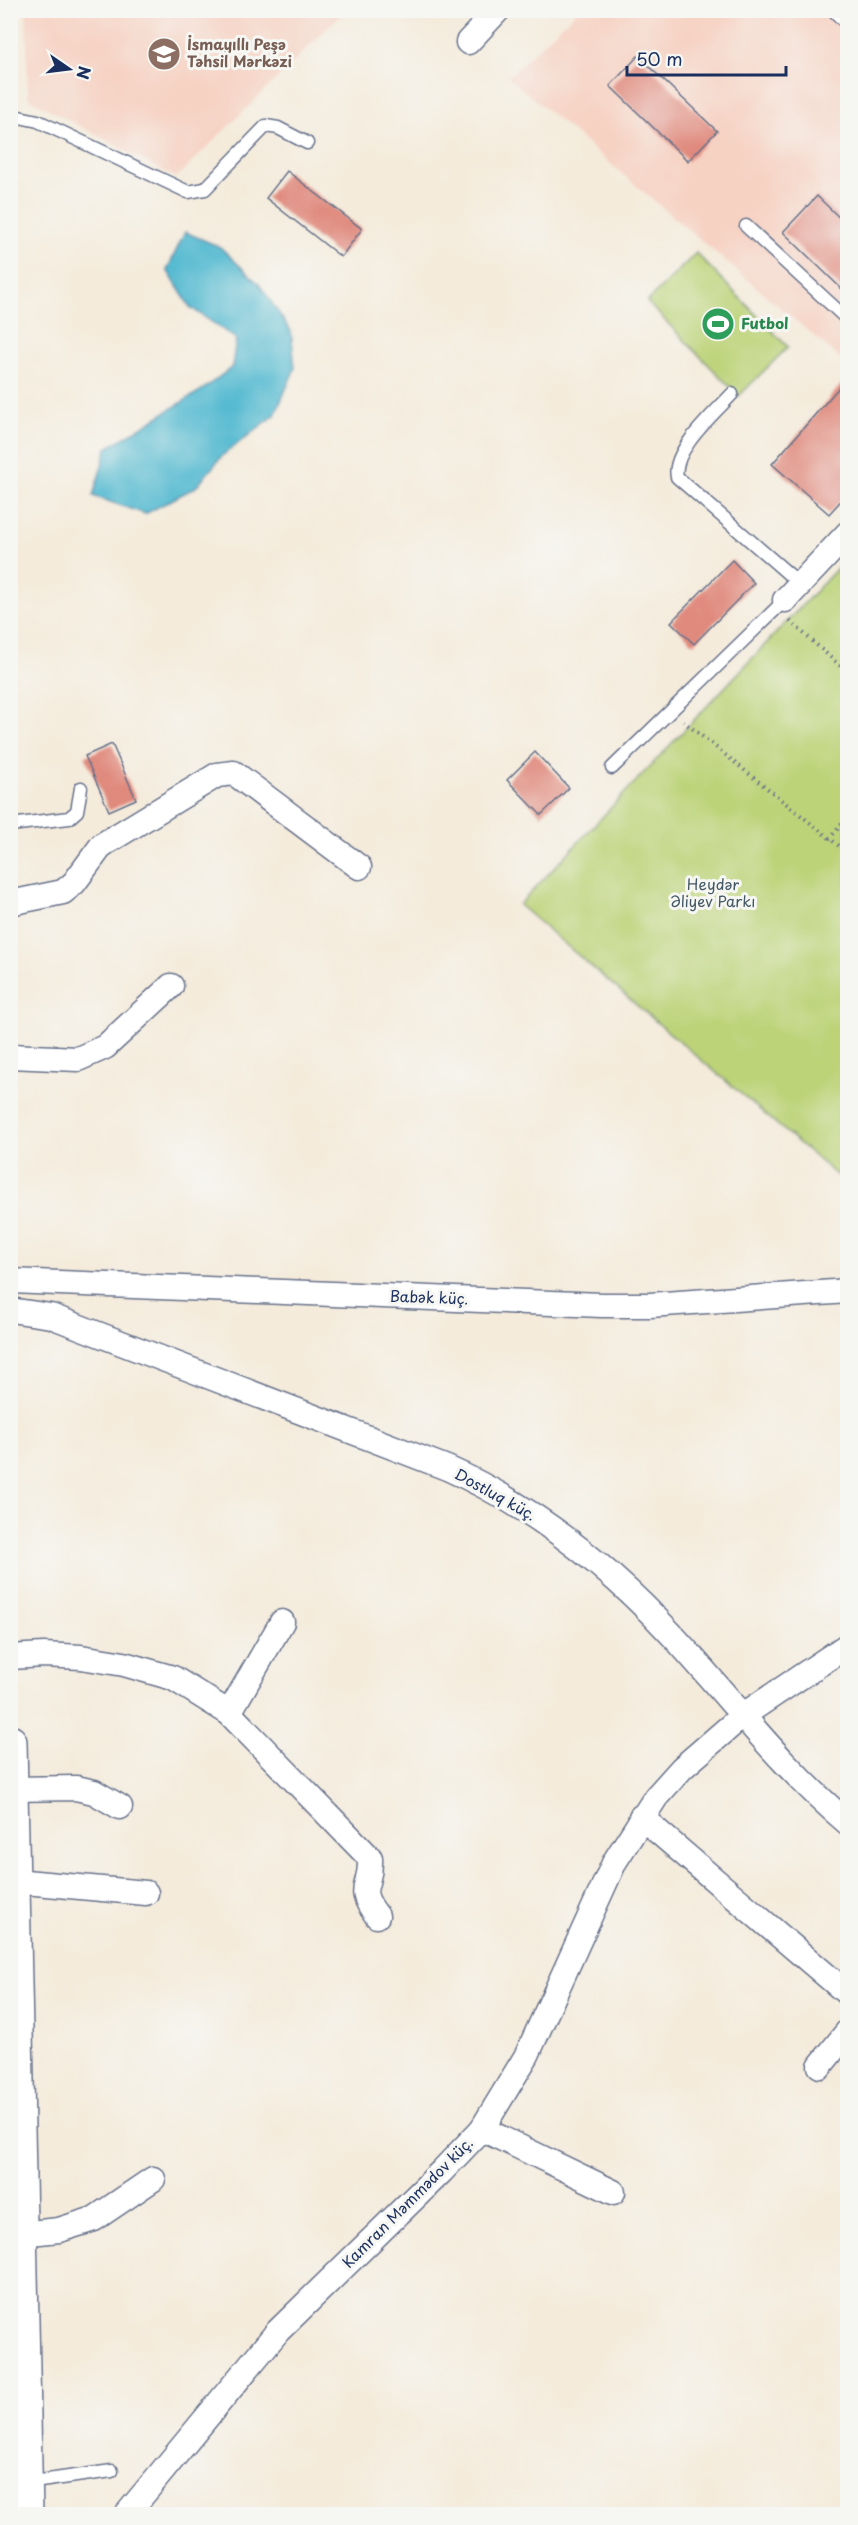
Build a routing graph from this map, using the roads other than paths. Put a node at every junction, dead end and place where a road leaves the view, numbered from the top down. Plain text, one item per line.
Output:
1 (498, 10) edge
2 (833, 10) edge
3 (848, 25) edge
4 (468, 42) dead end
5 (10, 115) edge
6 (307, 143) dead end
7 (746, 226) dead end
8 (848, 320) edge
9 (732, 394) dead end
10 (848, 533) edge
11 (787, 598) junction
12 (612, 768) dead end
13 (81, 788) dead end
14 (10, 825) edge
15 (359, 867) dead end
16 (10, 903) edge
17 (171, 986) dead end
18 (10, 1056) edge
19 (10, 1281) edge
20 (848, 1291) edge
21 (10, 1310) edge
22 (282, 1622) dead end
23 (848, 1645) edge
24 (10, 1657) edge
25 (228, 1713) junction
26 (742, 1716) junction
27 (10, 1742) edge
28 (11, 1789) edge
29 (120, 1807) dead end
30 (641, 1816) junction
31 (848, 1823) edge
32 (14, 1881) junction
33 (146, 1893) dead end
34 (377, 1916) dead end
35 (848, 1994) edge
36 (848, 2031) edge
37 (820, 2066) dead end
38 (482, 2128) junction
39 (153, 2179) dead end
40 (613, 2192) dead end
41 (15, 2234) edge
42 (112, 2471) dead end
43 (25, 2499) edge
44 (126, 2514) edge

1 - 4 street
2 - 3 lane
5 - 6 lane
7 - 8 lane
9 - 11 lane
10 - 11 street
11 - 12 lane
13 - 14 lane
15 - 16 street
17 - 18 street
19 - 20 street, Babək küç.
21 - 26 street, Dostluq küç.
22 - 25 street
23 - 26 street, Kamran Məmmədov küç.
24 - 25 street
25 - 34 street
26 - 30 street, Kamran Məmmədov küç.
26 - 31 street, Dostluq küç.
27 - 28 main road
28 - 29 street
28 - 32 main road
30 - 35 street
30 - 38 street, Kamran Məmmədov küç.
32 - 33 street
32 - 41 main road
36 - 37 street
38 - 40 street
38 - 44 street, Kamran Məmmədov küç.
39 - 41 street
41 - 43 main road
42 - 43 lane

